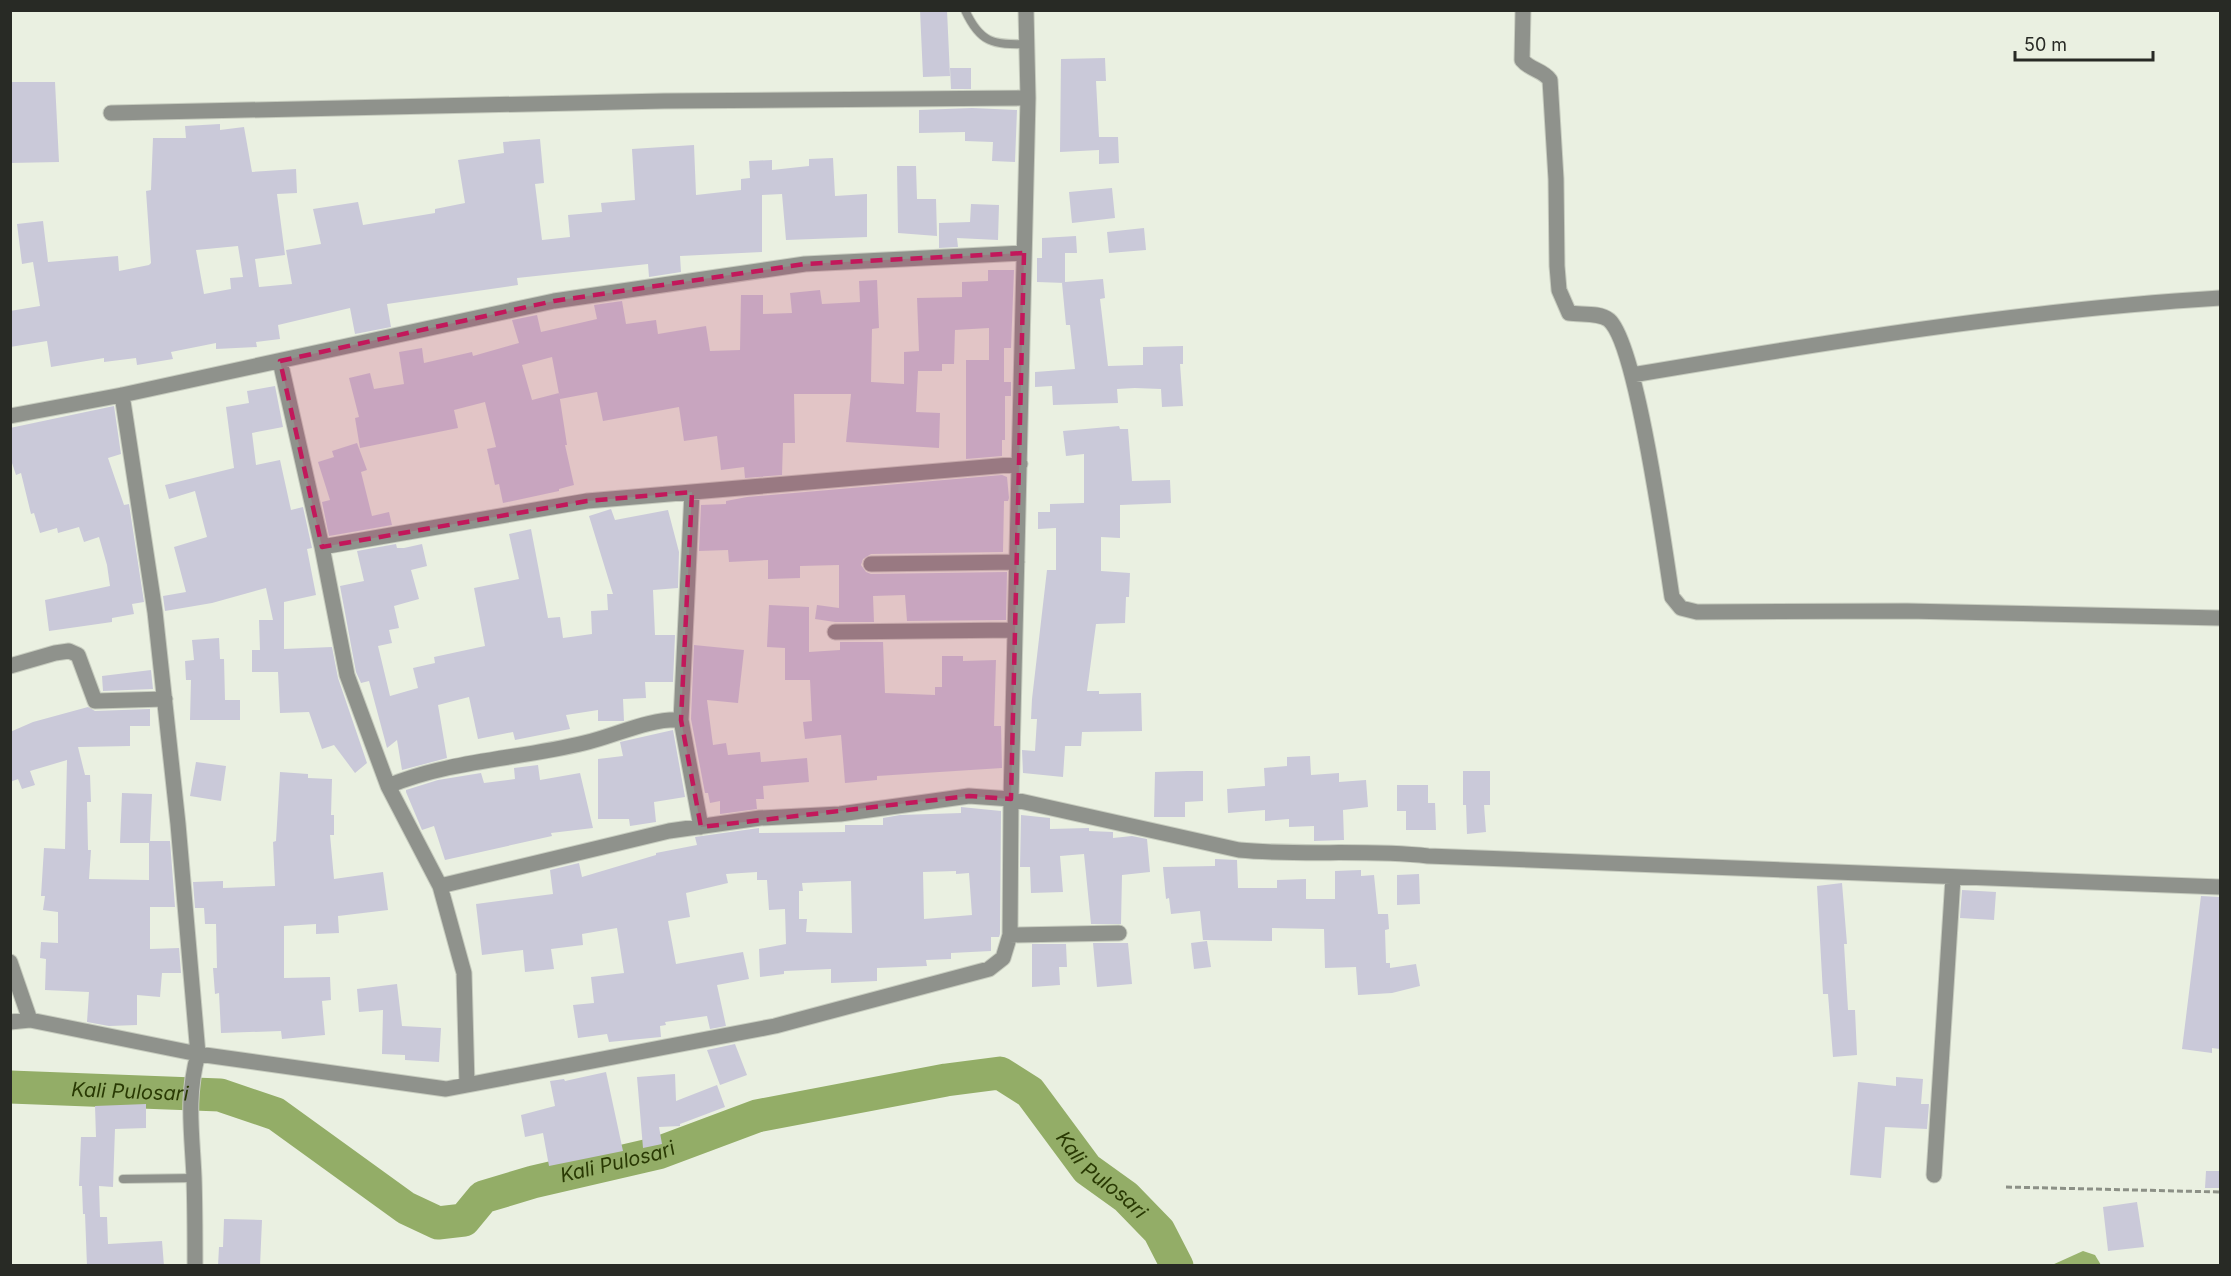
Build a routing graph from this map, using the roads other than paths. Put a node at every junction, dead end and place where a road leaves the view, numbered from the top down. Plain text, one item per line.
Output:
1 (964, 10) edge
2 (1026, 10) edge
3 (1523, 10) edge
4 (1027, 44) junction
5 (1028, 98) junction
6 (111, 113) dead end
7 (1024, 252) junction
8 (2220, 298) edge
9 (280, 361) junction
10 (1632, 375) junction
11 (122, 395) junction
12 (10, 416) edge
13 (1020, 464) junction
14 (692, 492) junction
15 (322, 547) junction
16 (1017, 562) junction
17 (871, 564) dead end
18 (2220, 618) edge
19 (1015, 630) junction
20 (835, 632) dead end
21 (10, 666) edge
22 (165, 699) junction
23 (681, 720) junction
24 (388, 786) junction
25 (1011, 799) junction
26 (701, 827) junction
27 (1953, 878) junction
28 (440, 886) junction
29 (2220, 888) edge
30 (1119, 933) dead end
31 (1010, 935) junction
32 (10, 962) edge
33 (30, 1020) junction
34 (10, 1022) edge
35 (198, 1054) junction
36 (467, 1085) junction
37 (1934, 1175) dead end
38 (194, 1178) junction
39 (123, 1179) dead end
40 (195, 1266) edge

1 - 4 lane
2 - 4 street
3 - 10 street
4 - 5 street
5 - 6 street
5 - 7 street
7 - 9 street
7 - 13 street
8 - 10 street
9 - 11 street
9 - 15 street
10 - 18 street
11 - 12 street
11 - 22 street
13 - 14 street
13 - 16 street
14 - 15 street
14 - 23 street
15 - 24 street
16 - 17 street
16 - 19 street
19 - 20 street
19 - 25 street
21 - 22 street
22 - 35 street
23 - 24 street
23 - 26 street
24 - 28 street
25 - 26 street
25 - 27 street
25 - 31 street
26 - 28 street
27 - 29 street
27 - 37 street
28 - 36 street
30 - 31 street
31 - 36 street
32 - 33 street
33 - 34 street
33 - 35 street
35 - 36 street
35 - 38 street
38 - 39 lane
38 - 40 street

